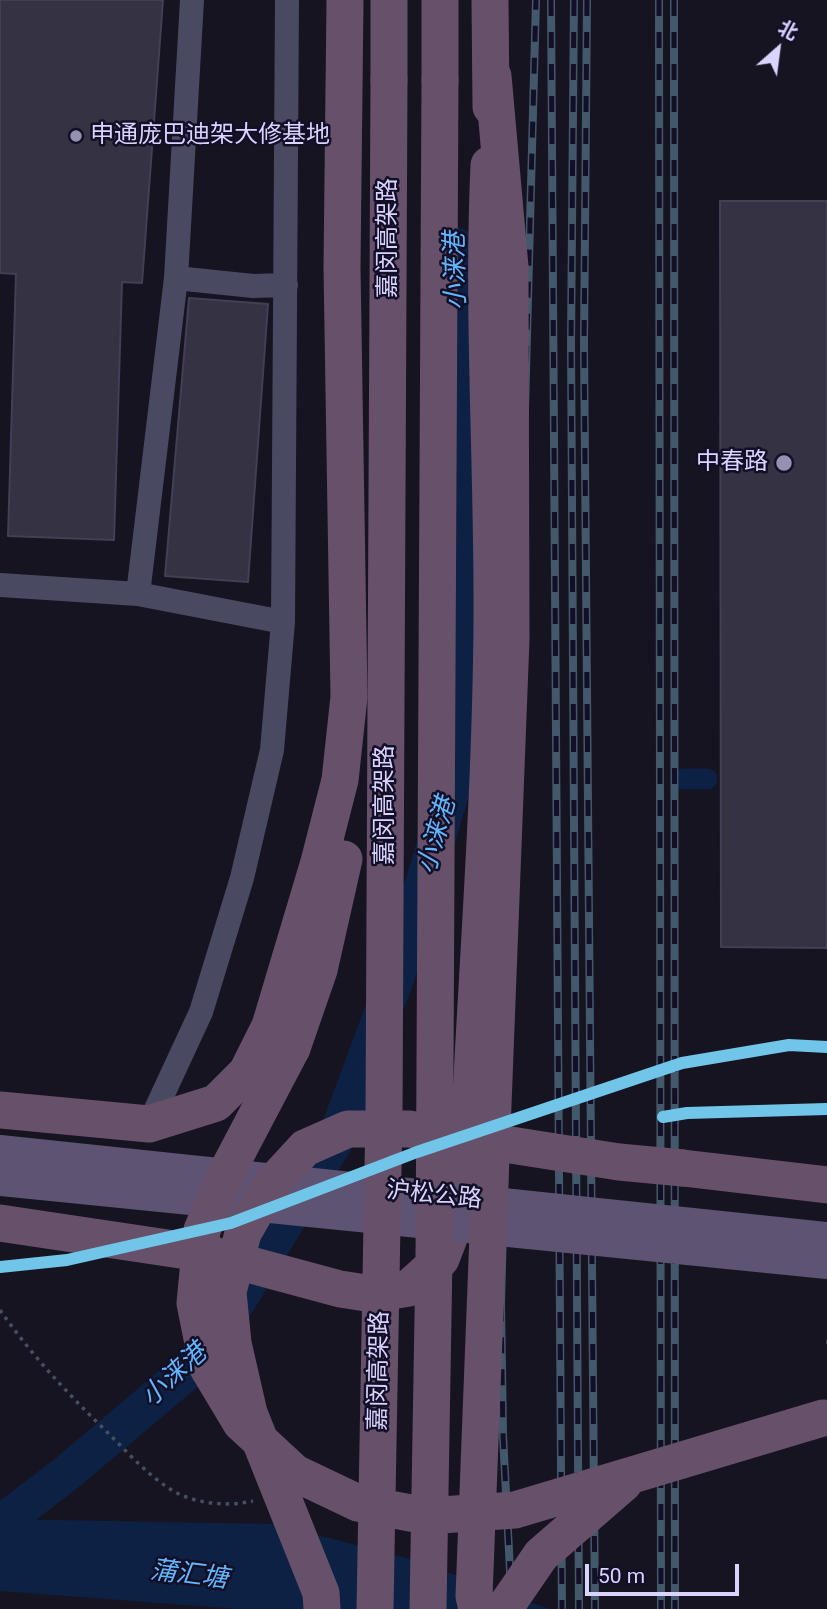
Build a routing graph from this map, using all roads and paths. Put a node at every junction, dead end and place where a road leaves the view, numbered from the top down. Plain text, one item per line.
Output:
1 (192, 0) edge
2 (287, 0) edge
3 (345, 0) edge
4 (389, 0) edge
5 (440, 0) edge
6 (490, 0) edge
7 (493, 76) junction
8 (346, 81) junction
9 (176, 278) junction
10 (286, 285) junction
11 (0, 584) edge
12 (138, 594) junction
13 (284, 622) junction
14 (0, 1110) edge
15 (149, 1124) junction
16 (0, 1151) edge
17 (0, 1181) edge
18 (827, 1185) edge
19 (0, 1223) edge
20 (827, 1238) edge
21 (827, 1263) edge
22 (0, 1310) edge
23 (827, 1417) edge
24 (135, 1461) dead end
25 (633, 1476) junction
26 (323, 1609) edge
27 (375, 1609) edge
28 (428, 1609) edge
29 (477, 1609) edge
30 (504, 1609) edge

1 - 9 lane
2 - 10 lane
3 - 8 highway
4 - 27 highway, 嘉闵高架路, bridge
5 - 28 highway, 嘉闵高架路, bridge
6 - 7 highway
7 - 19 highway, bridge
7 - 29 highway, bridge
8 - 15 highway
8 - 25 highway, bridge
9 - 10 lane
9 - 12 lane
10 - 13 lane
11 - 12 lane
12 - 13 lane
13 - 15 lane
14 - 15 highway
16 - 20 main road, 沪松公路, bridge
17 - 21 main road, 沪松公路, bridge
18 - 26 highway, bridge
22 - 24 path
23 - 25 highway, bridge
25 - 30 highway, bridge

